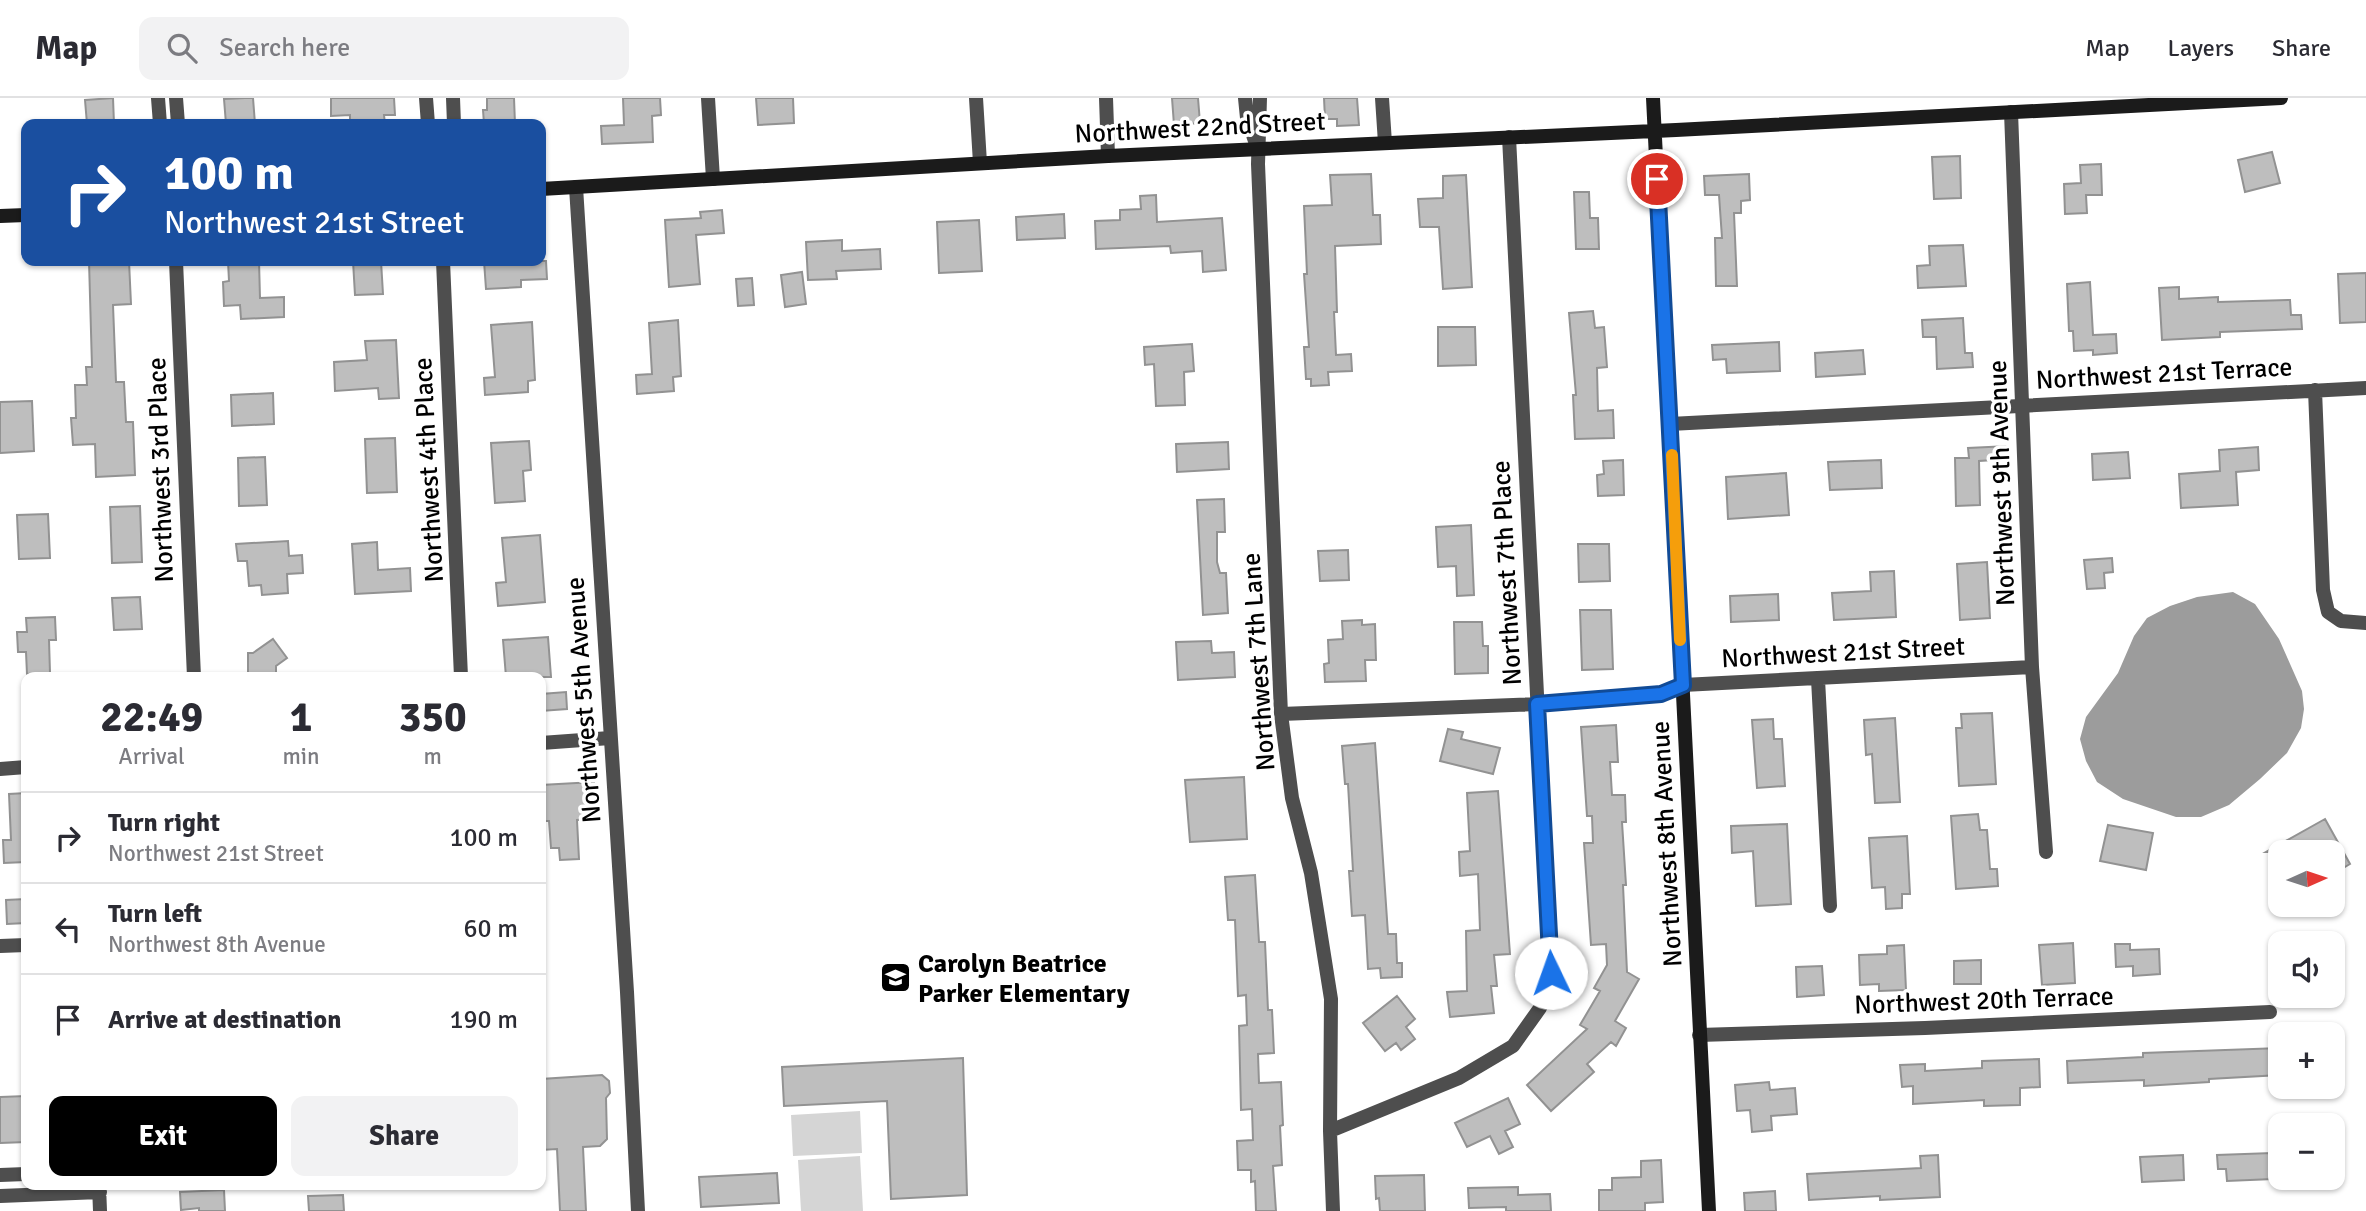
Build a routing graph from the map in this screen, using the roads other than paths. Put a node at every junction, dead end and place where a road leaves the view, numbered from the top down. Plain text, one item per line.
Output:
1 (158, 98) edge
2 (176, 98) edge
3 (426, 98) edge
4 (453, 98) edge
5 (708, 98) edge
6 (976, 98) edge
7 (1106, 98) edge
8 (1245, 98) edge
9 (1260, 98) edge
10 (1382, 98) edge
11 (1653, 98) edge
12 (2281, 98) edge
13 (2192, 100) edge
14 (2011, 112) junction
15 (160, 119) edge
16 (178, 119) edge
17 (428, 119) edge
18 (454, 119) edge
19 (1654, 131) junction
20 (1509, 137) junction
21 (1385, 143) junction
22 (1257, 149) junction
23 (1108, 156) junction
24 (981, 163) junction
25 (713, 179) junction
26 (576, 187) junction
27 (546, 189) edge
28 (21, 215) edge
29 (0, 216) edge
30 (176, 266) edge
31 (443, 266) edge
32 (2366, 388) edge
33 (2315, 390) junction
34 (2023, 405) junction
35 (1670, 425) junction
36 (2366, 623) edge
37 (2032, 667) junction
38 (194, 672) edge
39 (461, 672) edge
40 (1818, 679) junction
41 (1683, 685) junction
42 (1537, 704) junction
43 (1281, 714) junction
44 (610, 738) junction
45 (546, 743) edge
46 (21, 767) edge
47 (0, 769) edge
48 (2046, 852) dead end
49 (1830, 906) dead end
50 (21, 945) edge
51 (0, 946) edge
52 (2270, 1012) dead end
53 (1699, 1035) junction
54 (1330, 1131) junction
55 (21, 1174) edge
56 (0, 1175) edge
57 (75, 1190) edge
58 (100, 1190) edge
59 (0, 1196) edge
60 (100, 1211) edge
61 (638, 1211) edge
62 (1333, 1211) edge
63 (1709, 1211) edge

1 - 15 street
2 - 16 street
3 - 17 street
4 - 18 street
5 - 25 street
6 - 24 street
7 - 23 street
8 - 22 street, Northwest 7th Lane
9 - 22 street, Northwest 7th Lane
10 - 21 street
11 - 19 street, Northwest 8th Avenue
12 - 13 street, Northwest 22nd Street
13 - 14 street, Northwest 22nd Street
14 - 19 street, Northwest 22nd Street
14 - 34 street, Northwest 9th Avenue
19 - 20 street, Northwest 22nd Street
19 - 35 street, Northwest 8th Avenue
20 - 21 street, Northwest 22nd Street
20 - 42 street, Northwest 7th Place
21 - 22 street, Northwest 22nd Street
22 - 23 street, Northwest 22nd Street
22 - 43 street, Northwest 7th Lane
23 - 24 street, Northwest 22nd Street
24 - 25 street, Northwest 22nd Street
25 - 26 street, Northwest 22nd Street
26 - 27 street, Northwest 22nd Street
26 - 44 street, Northwest 5th Avenue
28 - 29 street
30 - 38 street, Northwest 3rd Place
31 - 39 street, Northwest 4th Place
32 - 33 street, Northwest 21st Terrace
33 - 34 street, Northwest 21st Terrace
33 - 36 street
34 - 35 street, Northwest 21st Terrace
34 - 37 street, Northwest 9th Avenue
35 - 41 street, Northwest 8th Avenue
37 - 40 street, Northwest 21st Street
37 - 48 street, Northwest 9th Avenue
40 - 41 street, Northwest 21st Street
40 - 49 street
41 - 42 street, Northwest 21st Street
41 - 53 street, Northwest 8th Avenue
42 - 43 street, Northwest 21st Street
42 - 54 street, Northwest 7th Place
43 - 54 street, Northwest 7th Lane
44 - 45 street
44 - 61 street, Northwest 5th Avenue
46 - 47 street
50 - 51 street
52 - 53 street, Northwest 20th Terrace
53 - 63 street, Northwest 8th Avenue
54 - 62 street, Northwest 7th Lane
55 - 56 street
57 - 59 street
58 - 60 street

